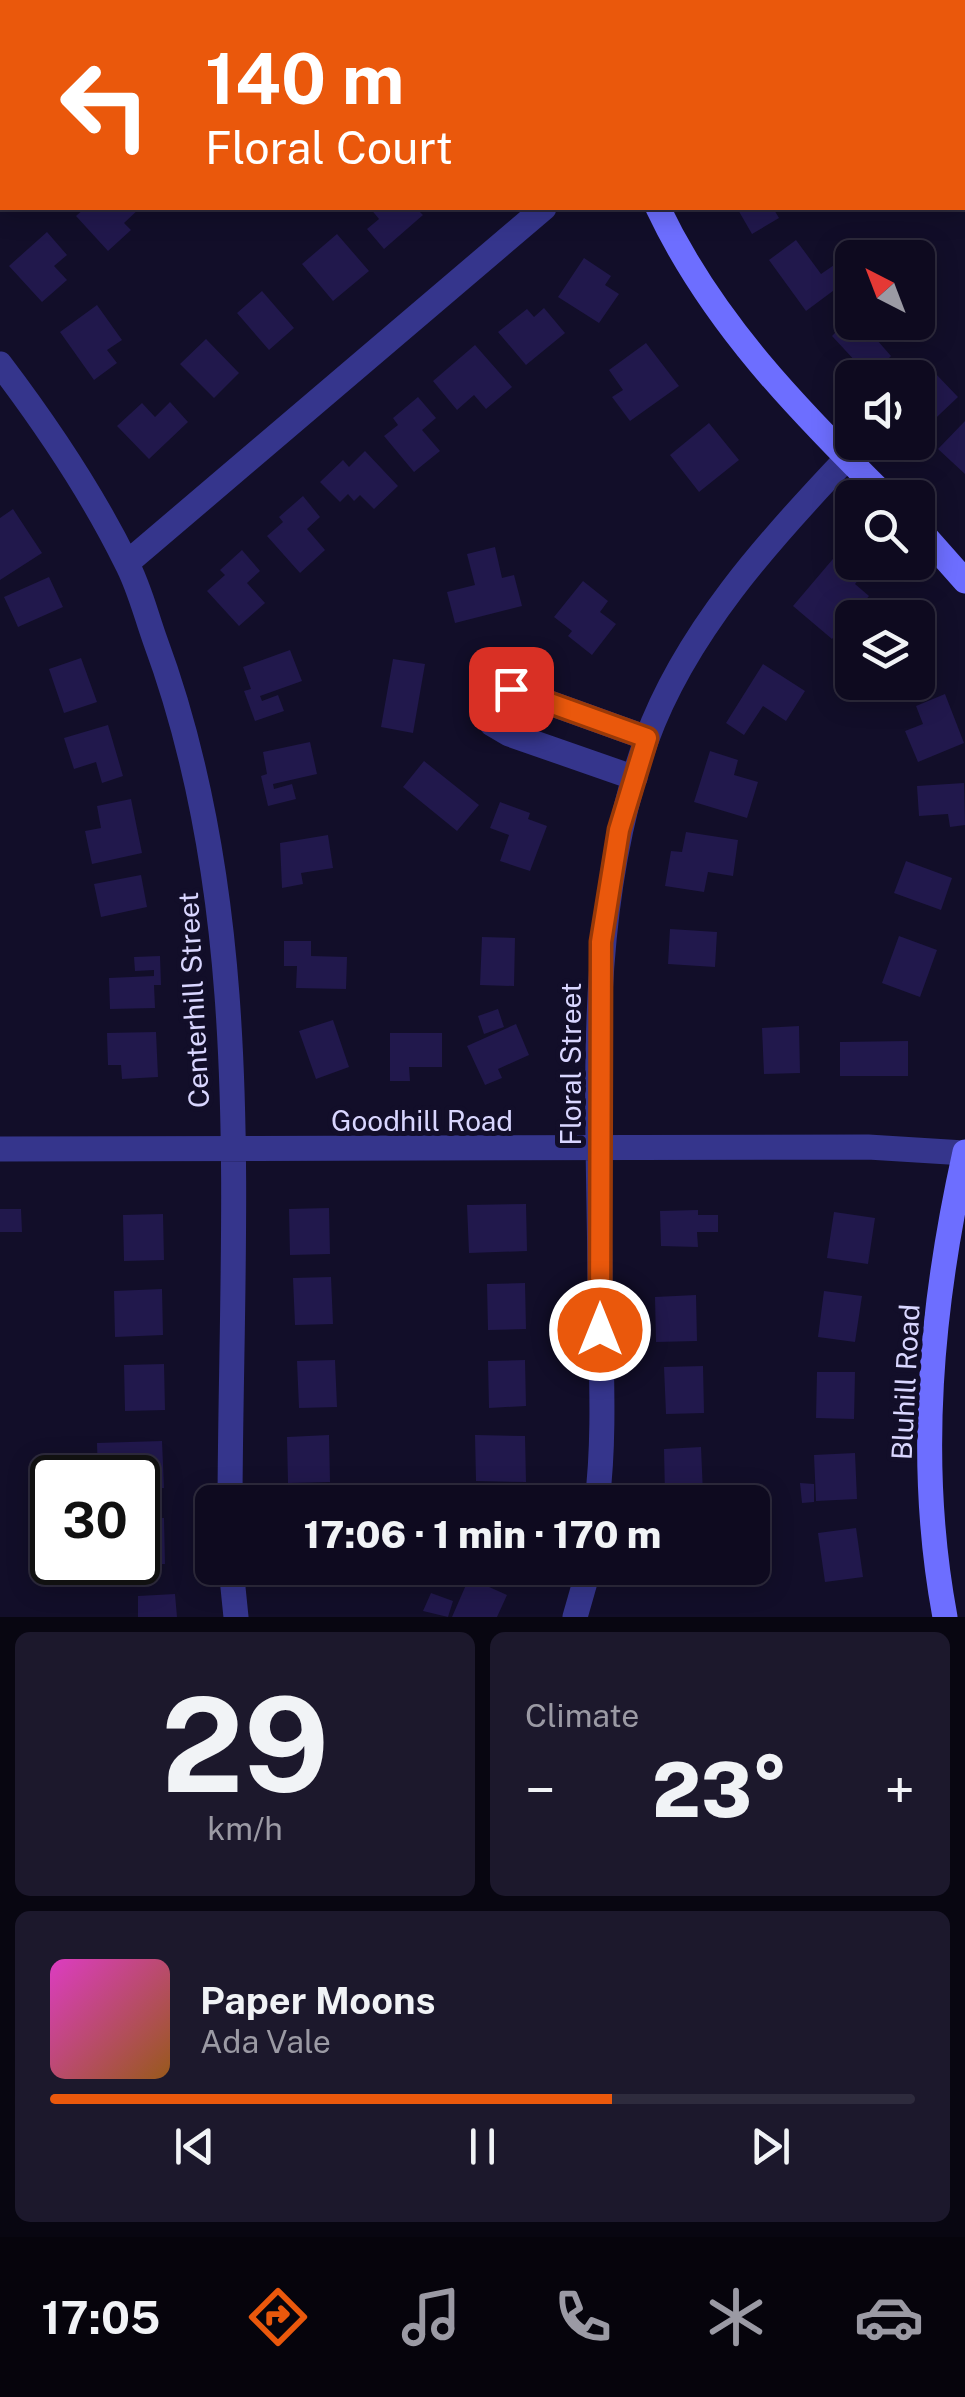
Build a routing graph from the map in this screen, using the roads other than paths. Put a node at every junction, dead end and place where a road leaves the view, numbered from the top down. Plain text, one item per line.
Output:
1 (542, 210) edge
2 (659, 210) edge
3 (0, 364) edge
4 (835, 445) edge
5 (845, 460) edge
6 (849, 460) edge
7 (869, 480) edge
8 (935, 547) edge
9 (127, 564) junction
10 (965, 581) edge
11 (647, 738) junction
12 (635, 778) junction
13 (0, 1149) edge
14 (600, 1149) junction
15 (231, 1151) junction
16 (965, 1152) edge
17 (230, 1485) edge
18 (597, 1485) edge
19 (233, 1585) edge
20 (584, 1585) edge
21 (236, 1617) edge
22 (575, 1617) edge
23 (945, 1617) edge

1 - 9 street
2 - 4 street
3 - 9 street, Centerhill Street
5 - 11 street, Floral Street
6 - 7 street
8 - 10 street
9 - 15 street, Centerhill Street
11 - 12 street, Floral Street
11 - 12 street
12 - 14 street, Floral Street
13 - 15 street, Goodhill Road
14 - 15 street, Goodhill Road
14 - 16 street, Goodhill Road
14 - 18 street, Floral Street
15 - 17 street, Centerhill Street
16 - 23 street, Bluhill Road
19 - 21 street
20 - 22 street

